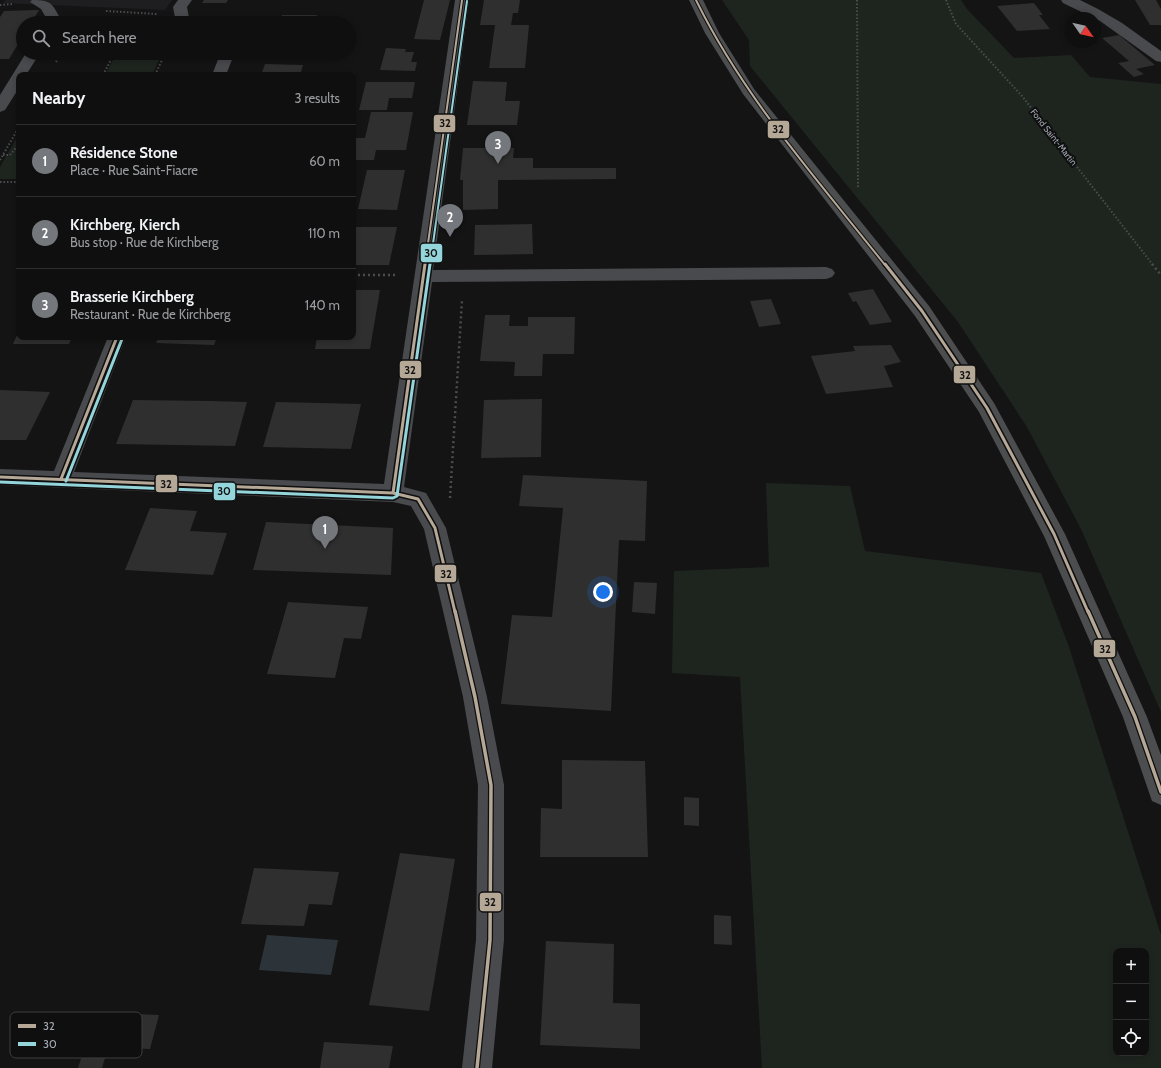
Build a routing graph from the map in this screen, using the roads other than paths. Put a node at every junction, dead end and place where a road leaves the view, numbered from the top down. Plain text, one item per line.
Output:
1 (39, 0) edge
2 (185, 0) edge
3 (462, 0) edge
4 (696, 0) edge
5 (1068, 0) edge
6 (52, 16) edge
7 (182, 16) edge
8 (1161, 58) edge
9 (29, 60) edge
10 (224, 60) edge
11 (21, 72) edge
12 (220, 72) edge
13 (16, 80) edge
14 (0, 107) edge
15 (826, 273) dead end
16 (424, 276) junction
17 (116, 340) edge
18 (0, 477) edge
19 (61, 479) junction
20 (393, 493) junction
21 (1161, 792) edge
22 (477, 1068) edge

1 - 6 street
2 - 7 street
3 - 16 street
4 - 21 main road
5 - 8 street
9 - 11 street
10 - 12 street
13 - 14 street
15 - 16 street
16 - 20 street
17 - 19 street
18 - 19 street
19 - 20 street
20 - 22 street

